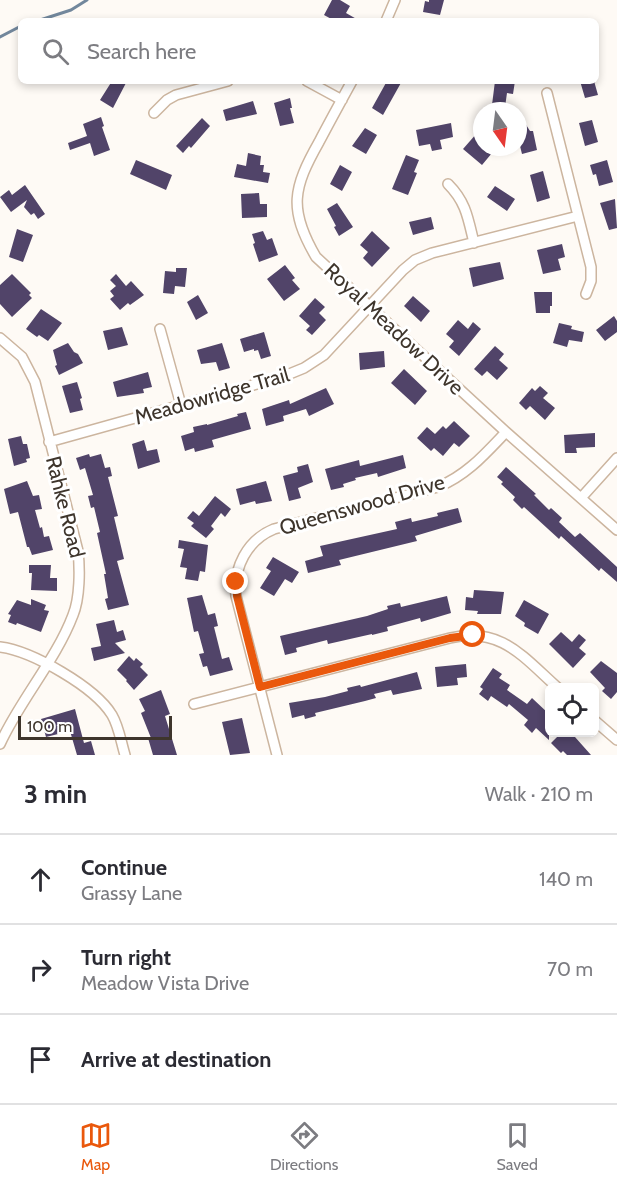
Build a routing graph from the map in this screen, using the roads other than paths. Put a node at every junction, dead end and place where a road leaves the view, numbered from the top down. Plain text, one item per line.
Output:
1 (394, 0) edge
2 (387, 18) edge
3 (217, 84) edge
4 (313, 84) edge
5 (350, 84) edge
6 (547, 93) dead end
7 (342, 100) junction
8 (154, 113) dead end
9 (448, 184) dead end
10 (578, 216) junction
11 (474, 243) junction
12 (586, 294) dead end
13 (369, 307) junction
14 (160, 328) dead end
15 (0, 338) edge
16 (181, 405) junction
17 (506, 432) junction
18 (49, 442) junction
19 (617, 458) edge
20 (581, 498) junction
21 (617, 530) edge
22 (0, 647) edge
23 (47, 664) junction
24 (554, 683) edge
25 (260, 687) junction
26 (194, 704) dead end
27 (599, 724) edge
28 (617, 740) edge
29 (0, 744) edge
30 (125, 755) edge
31 (277, 755) edge

1 - 2 street
3 - 8 street
4 - 7 street
5 - 7 street, Royal Meadow Drive
6 - 10 street
7 - 13 street, Royal Meadow Drive
9 - 11 street
10 - 11 street, Meadowridge Trail
10 - 12 street
11 - 13 street, Meadowridge Trail
13 - 16 street, Meadowridge Trail
13 - 17 street, Royal Meadow Drive
14 - 16 street
15 - 18 street, Rahke Road
16 - 18 street, Meadowridge Trail
17 - 20 street, Royal Meadow Drive
17 - 25 street, Queenswood Drive
18 - 23 street, Rahke Road
19 - 20 street
20 - 21 street, Royal Meadow Drive
22 - 23 street
23 - 29 street, Rahke Road
23 - 30 street
24 - 25 street
25 - 26 street
25 - 31 street
27 - 28 street

